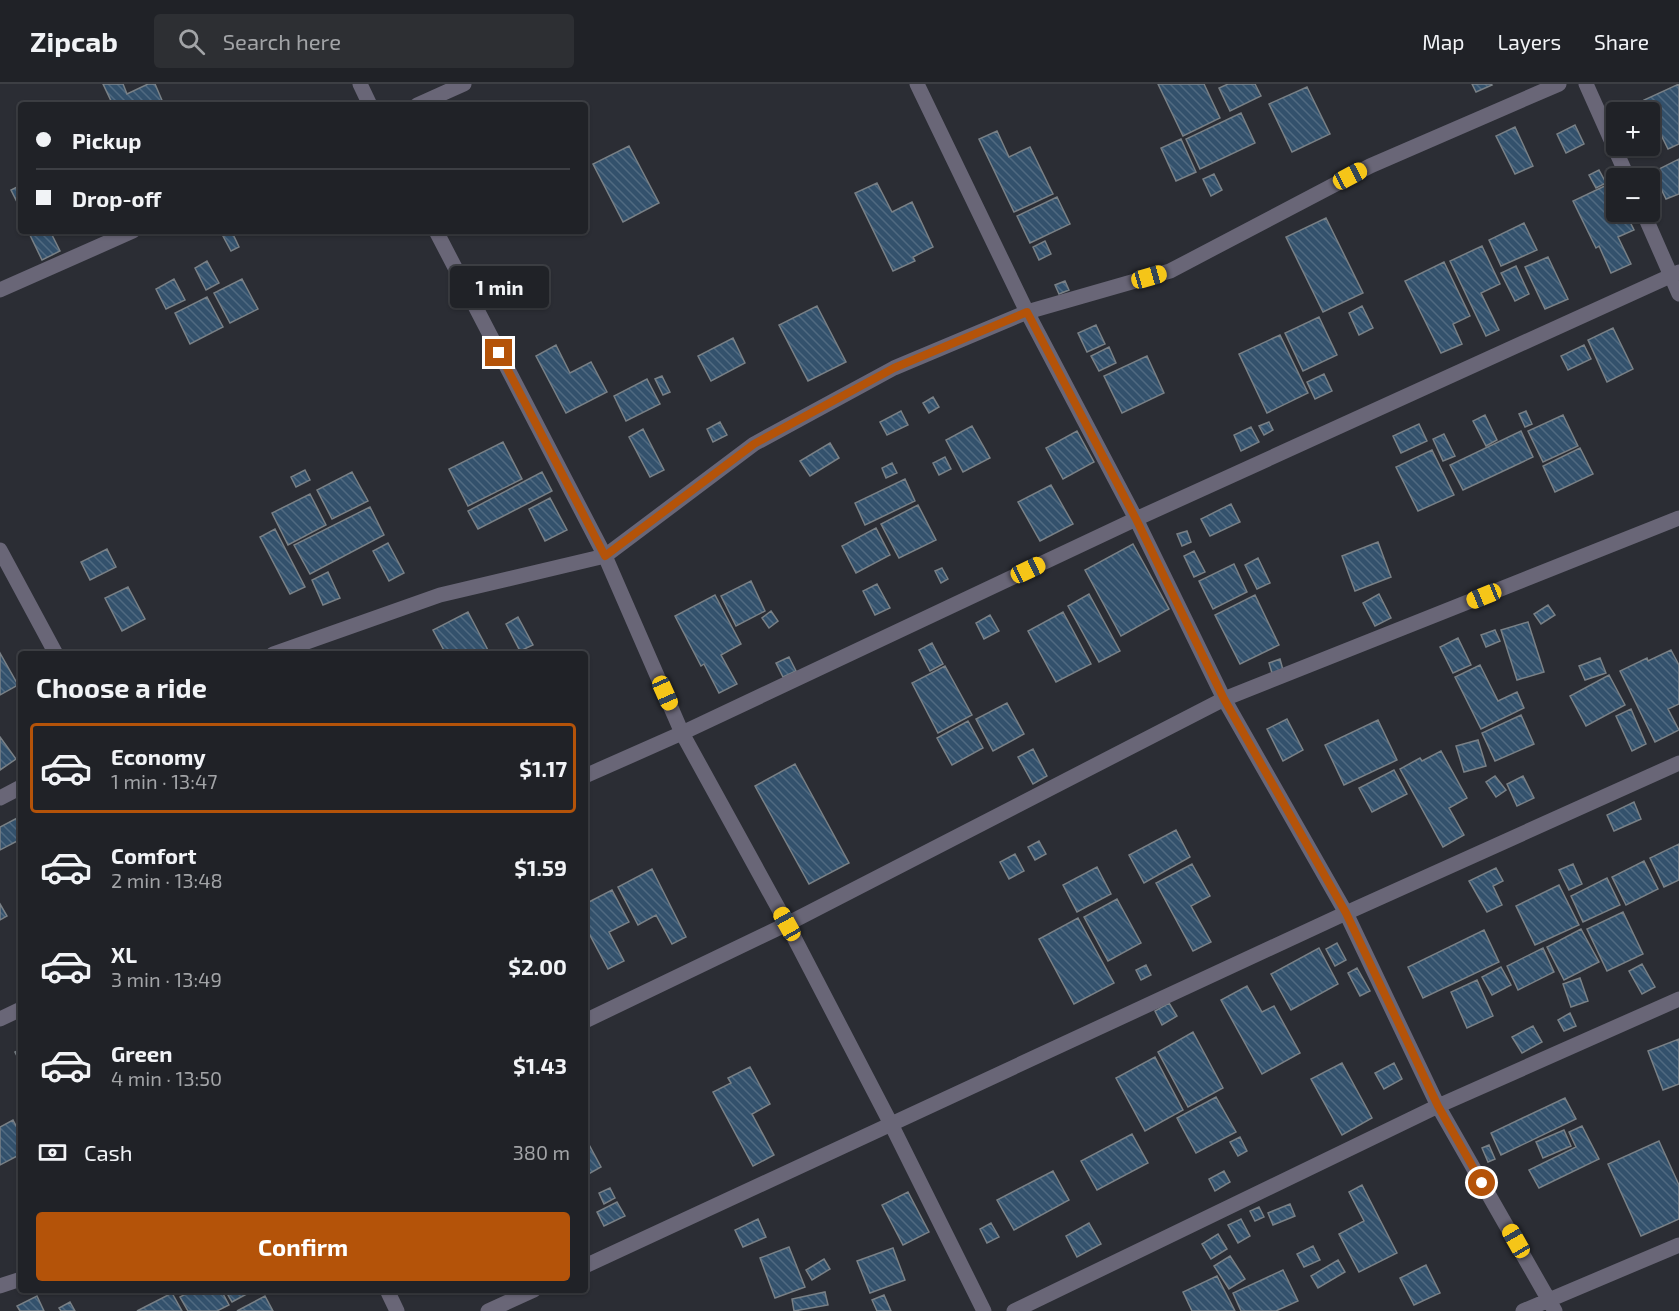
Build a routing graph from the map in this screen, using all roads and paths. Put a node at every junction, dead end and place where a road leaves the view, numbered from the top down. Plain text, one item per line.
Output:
1 (360, 84) edge
2 (464, 84) edge
3 (917, 84) edge
4 (1559, 84) edge
5 (1586, 84) edge
6 (369, 102) edge
7 (424, 102) edge
8 (1624, 168) edge
9 (1648, 222) edge
10 (126, 234) edge
11 (438, 234) edge
12 (1675, 273) edge
13 (0, 290) edge
14 (1679, 294) edge
15 (1027, 312) junction
16 (1679, 518) edge
17 (1136, 519) junction
18 (0, 550) edge
19 (605, 556) junction
20 (54, 651) edge
21 (281, 651) edge
22 (1224, 699) junction
23 (682, 733) junction
24 (1679, 763) edge
25 (588, 775) edge
26 (18, 789) edge
27 (0, 798) edge
28 (1346, 913) junction
29 (787, 924) junction
30 (1679, 999) edge
31 (18, 1010) edge
32 (0, 1019) edge
33 (588, 1020) edge
34 (1438, 1106) junction
35 (891, 1124) junction
36 (1679, 1245) edge
37 (588, 1265) edge
38 (18, 1280) edge
39 (0, 1286) edge
40 (388, 1293) edge
41 (527, 1293) edge
42 (1552, 1305) edge
43 (397, 1311) edge
44 (488, 1311) edge
45 (984, 1311) edge
46 (1014, 1311) edge
47 (1523, 1311) edge

1 - 6 street
2 - 7 street
3 - 15 street
4 - 15 street
5 - 8 street
9 - 12 street
10 - 13 street
11 - 19 street
12 - 14 street
12 - 17 street
15 - 17 street
15 - 19 street
16 - 22 street
17 - 22 street
17 - 23 street
18 - 20 street
19 - 21 street
19 - 23 street
22 - 28 street
22 - 29 street
23 - 25 street
23 - 29 street
24 - 28 street
26 - 27 street
28 - 34 street
28 - 35 street
29 - 33 street
29 - 35 street
30 - 34 street
31 - 32 street
34 - 42 street
34 - 46 street
35 - 37 street
35 - 45 street
36 - 42 street
38 - 39 street
40 - 43 street
41 - 44 street
42 - 47 street

